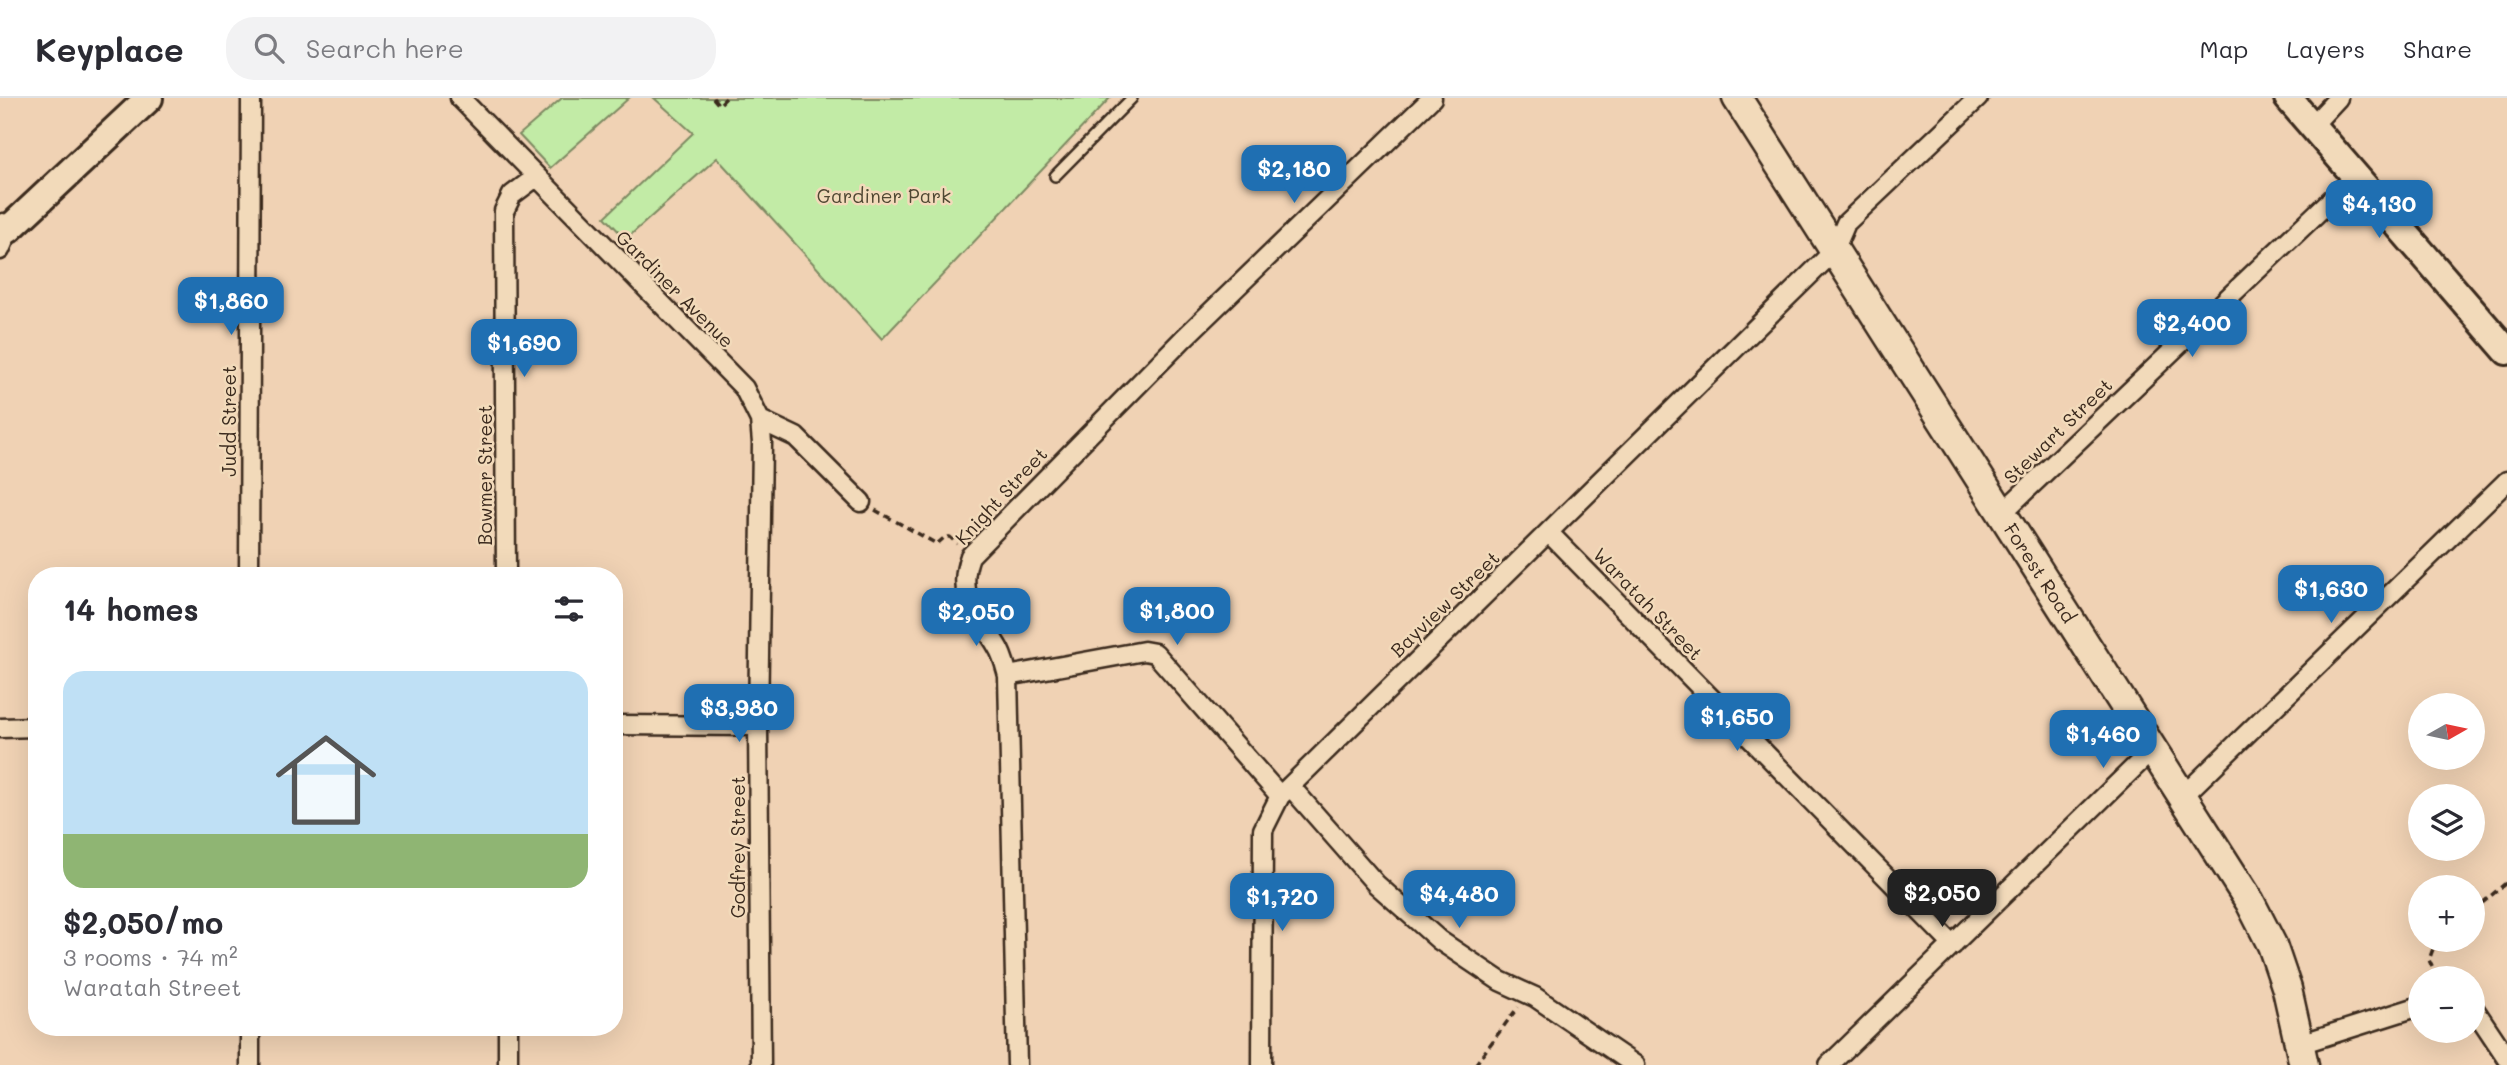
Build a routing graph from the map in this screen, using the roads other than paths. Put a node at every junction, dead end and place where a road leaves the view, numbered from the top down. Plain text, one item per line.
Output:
1 (149, 98) edge
2 (251, 98) edge
3 (460, 98) edge
4 (1132, 98) edge
5 (1432, 98) edge
6 (1737, 98) edge
7 (1978, 98) edge
8 (2288, 98) edge
9 (2338, 98) edge
10 (2312, 126) junction
11 (1055, 176) dead end
12 (536, 177) junction
13 (2355, 177) junction
14 (3, 233) edge
15 (1833, 251) junction
16 (2507, 351) edge
17 (760, 420) junction
18 (2507, 481) edge
19 (861, 502) road end
20 (2002, 513) junction
21 (1549, 533) junction
22 (249, 567) edge
23 (506, 567) edge
24 (1008, 677) junction
25 (623, 725) edge
26 (758, 726) junction
27 (0, 727) edge
28 (28, 727) edge
29 (2153, 749) junction
30 (1285, 791) junction
31 (2183, 796) junction
32 (1953, 945) junction
33 (2408, 1011) edge
34 (2485, 1025) edge
35 (250, 1036) edge
36 (508, 1036) edge
37 (2302, 1054) edge
38 (2507, 1058) edge
39 (250, 1065) edge
40 (508, 1065) edge
41 (761, 1065) edge
42 (1017, 1065) edge
43 (1262, 1065) edge
44 (1635, 1065) edge
45 (1829, 1065) edge

1 - 14 street
2 - 22 street, Judd Street
3 - 12 street, Gardiner Avenue
4 - 11 lane
5 - 24 street, Knight Street
6 - 15 main road, Forest Road
7 - 15 street, Bayview Street
8 - 10 street
9 - 10 street
10 - 13 street
12 - 17 street, Gardiner Avenue
12 - 23 street, Bowmer Street
13 - 16 street
13 - 20 street, Stewart Street
15 - 20 main road, Forest Road
15 - 21 street, Bayview Street
17 - 19 street
17 - 26 street, Godfrey Street
18 - 31 street
20 - 29 main road, Forest Road
21 - 30 street, Bayview Street
21 - 32 street, Waratah Street
24 - 30 street
24 - 42 street, Knight Street
25 - 26 street
26 - 41 street, Godfrey Street
27 - 28 street
29 - 31 main road, Forest Road
29 - 32 street
30 - 43 street, Bayview Street
30 - 44 street
31 - 37 main road, Forest Road
32 - 45 street
33 - 37 street
34 - 38 street
35 - 39 street
36 - 40 street

